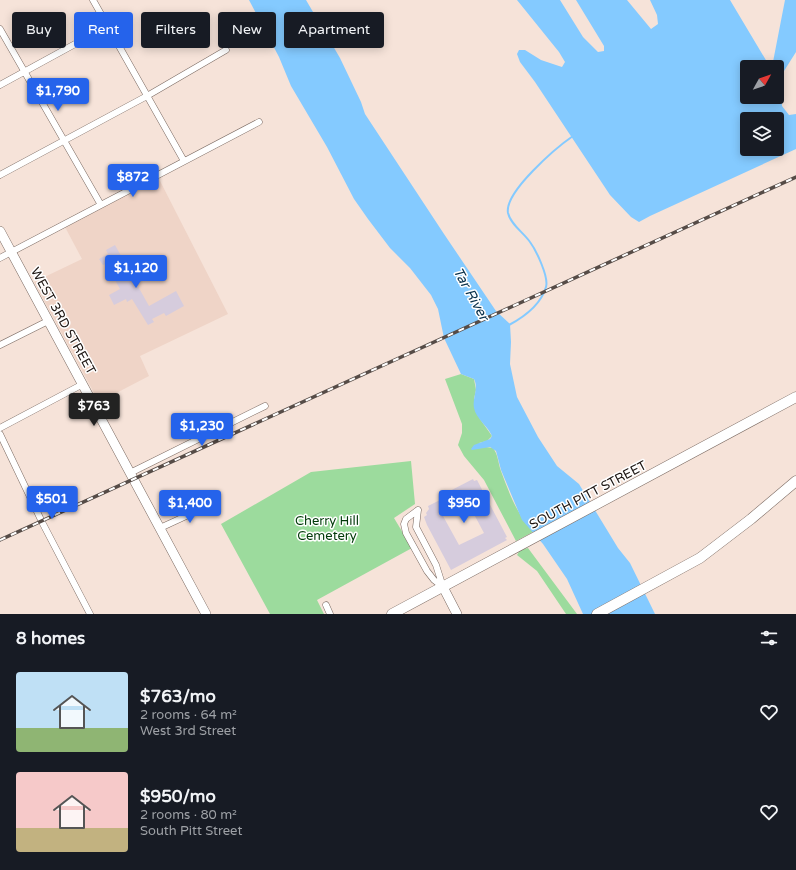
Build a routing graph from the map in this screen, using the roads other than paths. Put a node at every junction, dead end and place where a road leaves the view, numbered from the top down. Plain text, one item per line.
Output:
1 (93, 0) edge
2 (100, 12) edge
3 (0, 29) edge
4 (74, 45) edge
5 (120, 48) edge
6 (226, 50) dead end
7 (25, 72) junction
8 (0, 86) edge
9 (147, 96) junction
10 (259, 122) dead end
11 (63, 141) junction
12 (184, 161) junction
13 (0, 175) edge
14 (101, 205) junction
15 (0, 231) edge
16 (11, 252) junction
17 (0, 258) edge
18 (48, 321) junction
19 (0, 345) edge
20 (83, 384) junction
21 (796, 397) edge
22 (265, 406) dead end
23 (0, 428) edge
24 (0, 434) edge
25 (130, 473) junction
26 (796, 481) edge
27 (212, 504) dead end
28 (405, 522) junction
29 (416, 525) junction
30 (160, 528) junction
31 (429, 552) junction
32 (420, 558) junction
33 (443, 587) junction
34 (326, 605) dead end
35 (90, 614) edge
36 (206, 614) edge
37 (330, 614) edge
38 (392, 614) edge
39 (457, 614) edge
40 (597, 614) edge

1 - 2 street
3 - 7 street
4 - 7 street
5 - 9 street
6 - 9 street
7 - 8 street
7 - 11 street
9 - 11 street
9 - 12 street
10 - 12 street
11 - 13 street
11 - 14 street
12 - 14 street
14 - 16 street
15 - 16 street, WEST 3RD STREET
16 - 17 street
16 - 18 street, WEST 3RD STREET
18 - 19 street
18 - 20 street, WEST 3RD STREET
20 - 23 street
20 - 25 street, WEST 3RD STREET
21 - 33 main road, SOUTH PITT STREET
22 - 25 street
24 - 35 street
25 - 30 street, WEST 3RD STREET
26 - 40 main road
27 - 30 street
28 - 29 street
28 - 29 street
28 - 32 street
29 - 31 street
30 - 36 street, WEST 3RD STREET
31 - 32 street
31 - 33 street
32 - 33 street
33 - 38 main road, SOUTH PITT STREET
33 - 39 street
34 - 37 street

